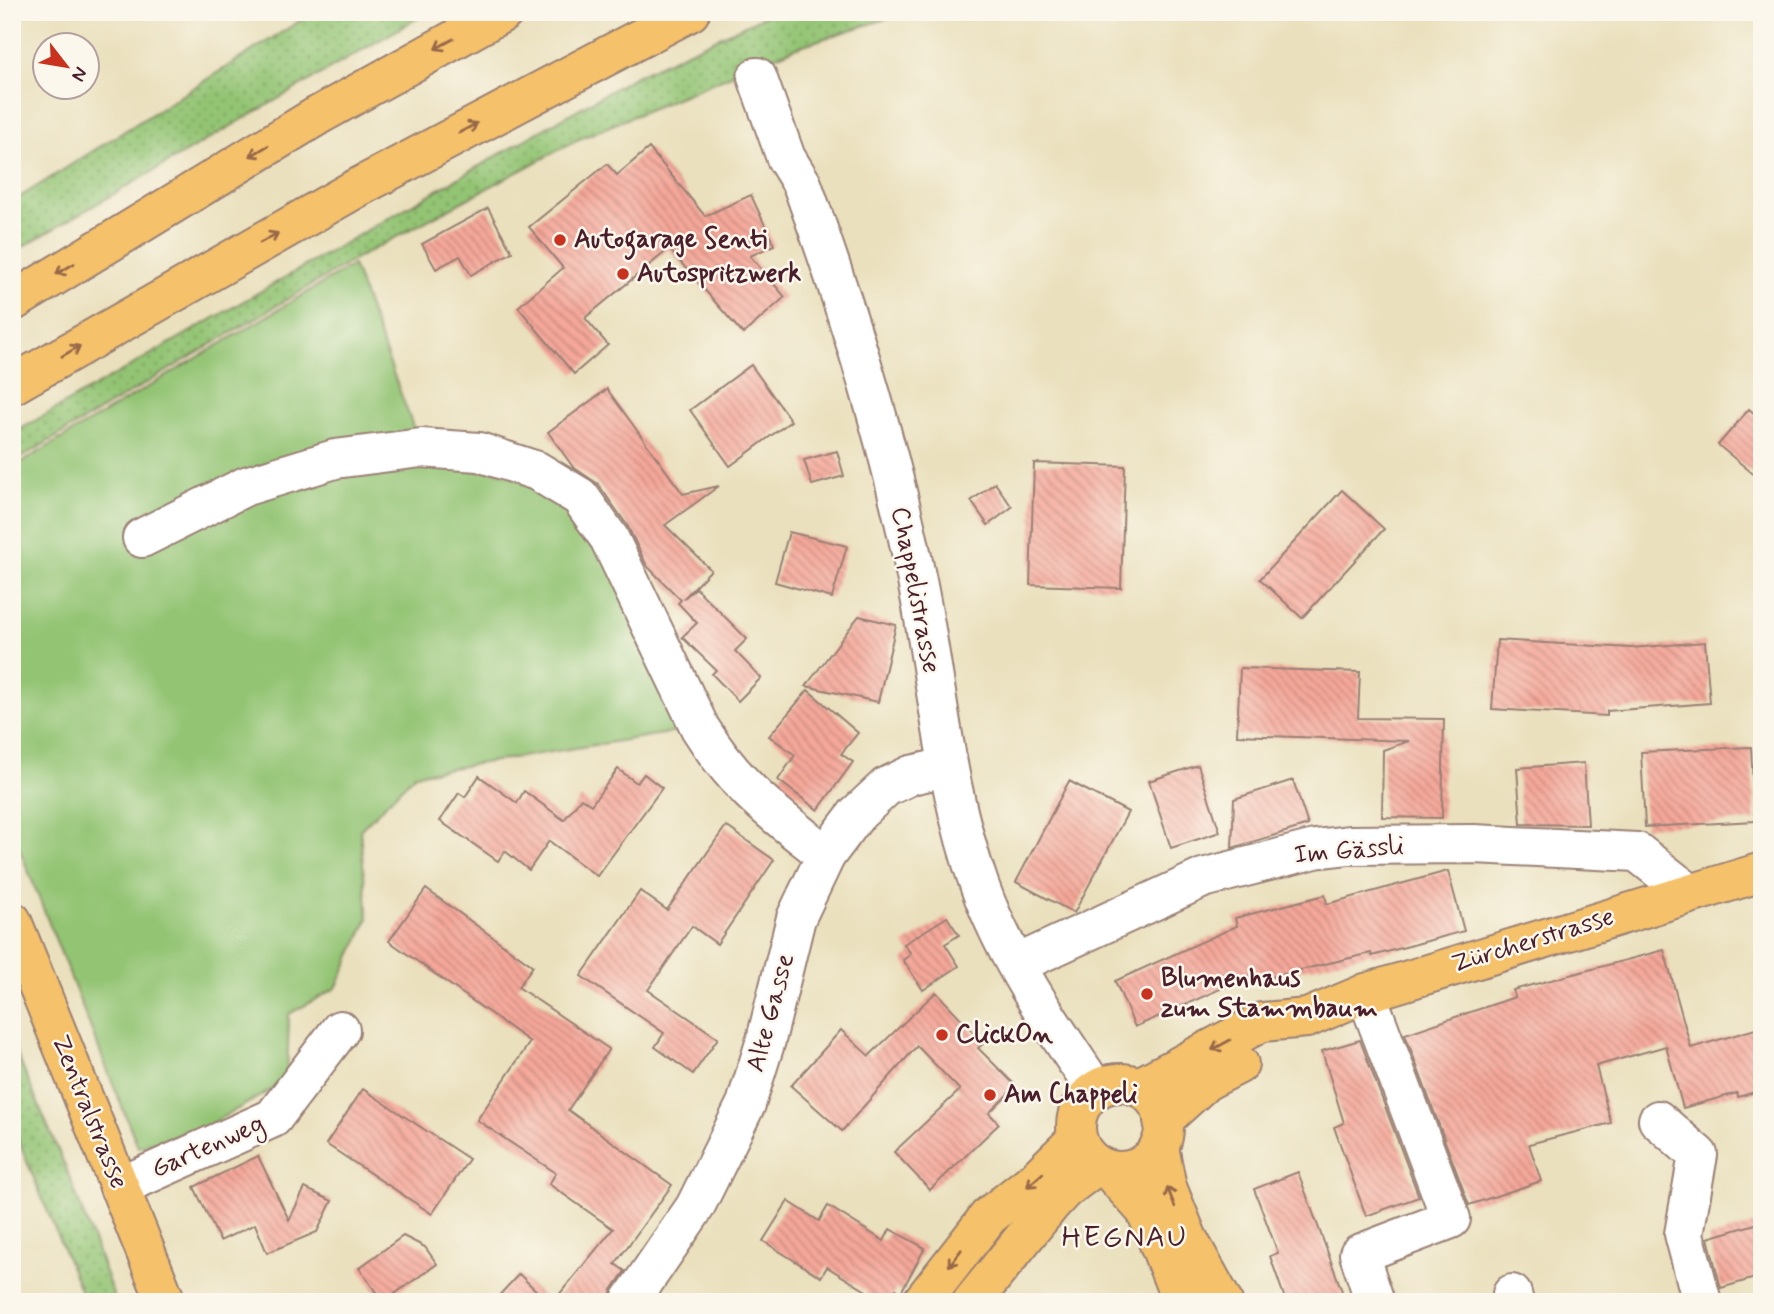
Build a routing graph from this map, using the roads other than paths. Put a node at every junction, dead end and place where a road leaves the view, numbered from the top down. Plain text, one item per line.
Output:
1 (504, 12) edge
2 (690, 12) edge
3 (757, 77) dead end
4 (12, 302) edge
5 (12, 385) edge
6 (142, 538) dead end
7 (947, 766) junction
8 (826, 855) junction
9 (1762, 872) edge
10 (1689, 893) junction
11 (12, 921) edge
12 (1017, 964) junction
13 (1366, 993) junction
14 (1307, 1018) junction
15 (340, 1030) dead end
16 (1139, 1087) junction
17 (1096, 1090) junction
18 (1658, 1120) dead end
19 (1161, 1134) junction
20 (1094, 1158) junction
21 (119, 1187) junction
22 (166, 1302) edge
23 (630, 1302) edge
24 (922, 1302) edge
25 (972, 1302) edge
26 (1182, 1302) edge
27 (1223, 1302) edge
28 (1375, 1302) edge
29 (1702, 1302) edge

1 -> 4 main road
5 -> 2 main road
3 - 7 street, Chappelistrasse
6 - 8 street
7 - 8 street, Alte Gasse
7 - 12 street, Chappelistrasse
8 - 23 street, Alte Gasse
9 - 10 main road, Zürcherstrasse
10 - 12 street, Im Gässli
10 - 13 main road, Zürcherstrasse
11 - 21 main road, Zentralstrasse
12 - 17 street, Chappelistrasse
13 - 14 main road, Zürcherstrasse
13 - 28 street
14 -> 16 main road, Zürcherstrasse
14 - 19 main road, Zürcherstrasse
15 - 21 street, Gartenweg
16 - 17 main road
16 - 19 main road
17 - 20 main road
18 - 29 street
19 - 20 main road
27 -> 19 main road
20 -> 24 main road
20 - 25 main road
20 - 26 main road
21 - 22 main road, Zentralstrasse

